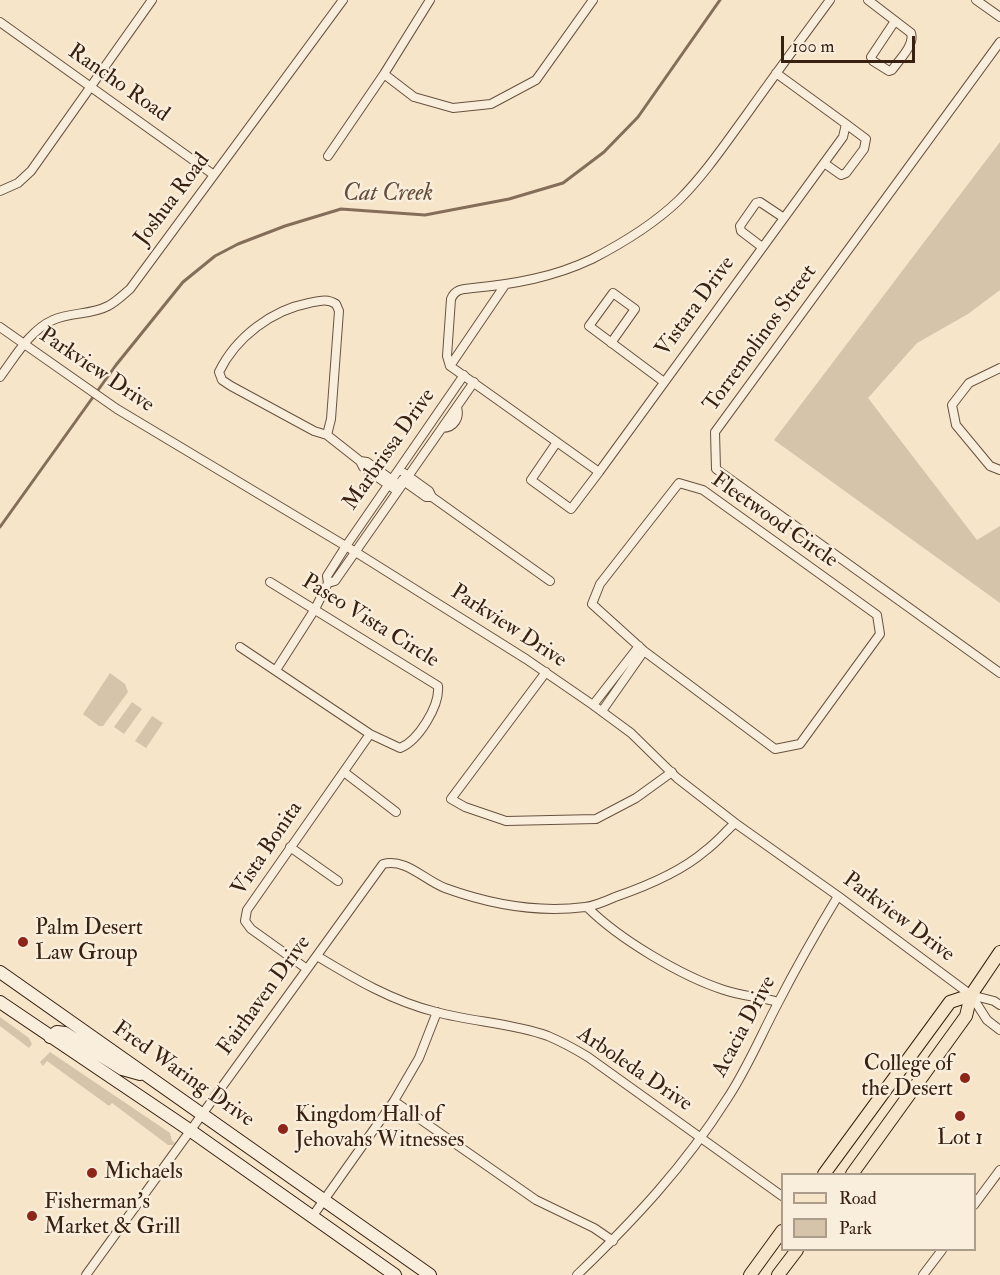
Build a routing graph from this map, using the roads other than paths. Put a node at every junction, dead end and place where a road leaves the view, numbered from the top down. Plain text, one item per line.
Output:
1 (152, 0) edge
2 (343, 0) edge
3 (430, 0) edge
4 (593, 0) edge
5 (831, 0) edge
6 (868, 0) edge
7 (976, 0) edge
8 (1000, 17) edge
9 (895, 21) junction
10 (0, 22) edge
11 (1000, 42) edge
12 (776, 73) junction
13 (384, 74) junction
14 (90, 87) junction
15 (846, 124) junction
16 (328, 156) dead end
17 (824, 163) junction
18 (214, 175) junction
19 (0, 191) edge
20 (784, 218) junction
21 (762, 248) junction
22 (505, 285) junction
23 (0, 327) edge
24 (611, 342) junction
25 (24, 344) junction
26 (450, 366) junction
27 (1000, 368) edge
28 (464, 375) junction
29 (0, 377) edge
30 (474, 382) junction
31 (664, 382) junction
32 (447, 401) junction
33 (456, 407) junction
34 (425, 432) junction
35 (327, 435) junction
36 (434, 439) junction
37 (557, 442) junction
38 (1000, 470) edge
39 (599, 472) junction
40 (394, 478) junction
41 (402, 484) junction
42 (346, 546) junction
43 (354, 551) junction
44 (550, 581) dead end
45 (270, 582) dead end
46 (328, 583) junction
47 (315, 609) junction
48 (240, 647) dead end
49 (642, 648) junction
50 (276, 670) junction
51 (546, 672) junction
52 (1000, 673) edge
53 (594, 705) junction
54 (602, 711) junction
55 (370, 734) junction
56 (344, 772) junction
57 (672, 772) junction
58 (396, 812) dead end
59 (735, 823) junction
60 (290, 847) junction
61 (338, 881) dead end
62 (838, 896) junction
63 (587, 907) junction
64 (1000, 952) edge
65 (317, 956) junction
66 (308, 969) junction
67 (0, 972) edge
68 (970, 995) junction
69 (0, 1002) edge
70 (778, 1002) junction
71 (1000, 1005) edge
72 (437, 1012) junction
73 (1000, 1030) edge
74 (50, 1037) junction
75 (152, 1078) junction
76 (394, 1101) junction
77 (203, 1113) junction
78 (190, 1131) junction
79 (700, 1138) junction
80 (1000, 1170) edge
81 (825, 1173) edge
82 (853, 1173) edge
83 (781, 1195) edge
84 (324, 1199) junction
85 (976, 1203) edge
86 (312, 1216) junction
87 (781, 1234) edge
88 (613, 1241) junction
89 (796, 1251) edge
90 (941, 1251) edge
91 (423, 1273) edge
92 (86, 1275) edge
93 (395, 1275) edge
94 (577, 1275) edge
95 (750, 1275) edge
96 (778, 1275) edge
97 (923, 1275) edge

1 - 14 street
2 - 18 street, Joshua Road
3 - 13 street
4 - 13 street
5 - 12 street
6 - 9 street
7 - 8 street
9 - 9 street
10 - 14 street, Rancho Road
11 - 52 street, Torremolinos Street
12 - 15 street
12 - 22 street
13 - 16 street
14 - 18 street, Rancho Road
14 - 19 street
15 - 17 street, Vistara Drive
15 - 17 street
17 - 20 street, Vistara Drive
18 - 25 street, Joshua Road
20 - 21 street, Vistara Drive
20 - 21 street
21 - 31 street, Vistara Drive
22 - 26 street
22 - 26 street
23 - 25 street, Parkview Drive
24 - 24 street
24 - 31 street
25 - 29 street, Joshua Road
25 - 42 street, Parkview Drive
26 - 28 street
27 - 38 street
28 - 30 street
28 - 32 street, Marbrissa Drive
30 - 33 street, Marbrissa Drive
30 - 37 street
31 - 39 street, Vistara Drive
32 - 33 street
32 - 34 street, Marbrissa Drive
33 - 36 street, Marbrissa Drive
34 - 36 street
34 - 40 street, Marbrissa Drive
35 - 35 street
35 - 40 street
36 - 41 street, Marbrissa Drive
37 - 39 street
37 - 39 street, Vistara Drive
40 - 41 street
40 - 41 street
40 - 42 street, Marbrissa Drive
41 - 43 street, Marbrissa Drive
41 - 44 street
42 - 43 street, Parkview Drive
42 - 46 street, Marbrissa Drive
43 - 46 street, Marbrissa Drive
43 - 51 street, Parkview Drive
45 - 47 street, Paseo Vista Circle
46 - 47 street
47 - 50 street
47 - 55 street, Paseo Vista Circle
48 - 50 street, Paseo Vista Circle
49 - 49 street, Fleetwood Circle
49 - 53 street
49 - 54 street
50 - 55 street, Paseo Vista Circle
51 - 53 street, Parkview Drive
51 - 57 street
53 - 54 street, Parkview Drive
54 - 57 street, Parkview Drive
55 - 56 street, Vista Bonita
56 - 58 street
56 - 60 street, Vista Bonita
57 - 59 street, Parkview Drive
59 - 62 street, Parkview Drive
59 - 63 street
60 - 61 street
60 - 66 street, Vista Bonita
62 - 68 street, Parkview Drive
62 - 70 street, Acacia Drive
63 - 65 street, Fairhaven Drive
63 - 70 street
64 - 68 main road
65 - 66 street, Fairhaven Drive
65 - 72 street, Arboleda Drive
66 - 77 street, Fairhaven Drive
67 - 75 main road, Fred Waring Drive
68 - 71 street
68 - 73 street
68 - 81 main road
68 - 82 main road
69 - 74 main road, Fred Waring Drive
70 - 79 street, Acacia Drive
72 - 76 street
72 - 79 street, Arboleda Drive
74 - 75 main road
74 - 78 main road, Fred Waring Drive
75 - 77 main road, Fred Waring Drive
76 - 84 street
76 - 88 street
77 - 78 street, Fairhaven Drive
77 - 84 main road, Fred Waring Drive
78 - 86 main road, Fred Waring Drive
78 - 92 street, Fairhaven Drive
79 - 83 street, Arboleda Drive
79 - 88 street, Acacia Drive
80 - 85 street
84 - 86 street
84 - 91 main road, Fred Waring Drive
86 - 93 main road, Fred Waring Drive
87 - 95 main road
88 - 94 street, Acacia Drive
89 - 96 main road
90 - 97 street

